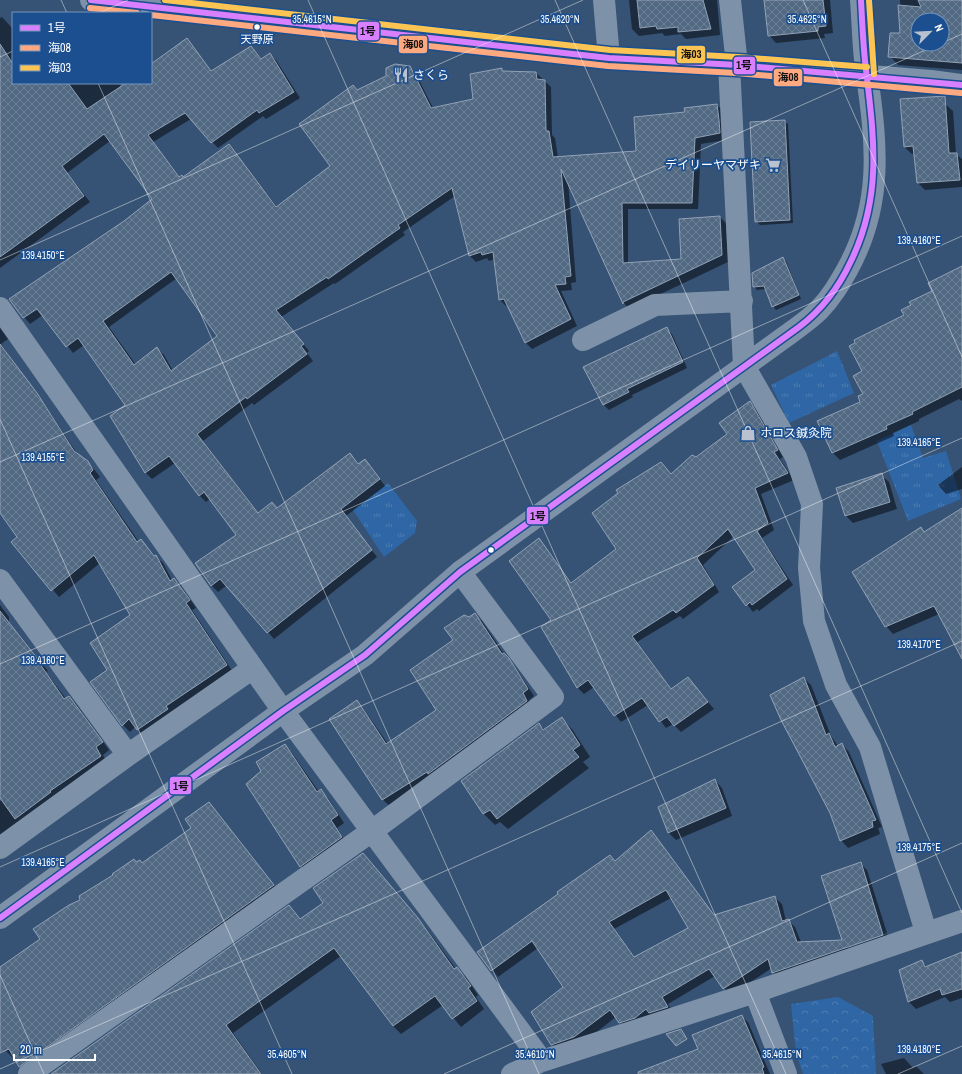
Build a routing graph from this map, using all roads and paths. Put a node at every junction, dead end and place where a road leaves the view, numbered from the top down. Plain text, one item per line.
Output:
1 (91, 0) edge
2 (604, 0) edge
3 (730, 0) edge
4 (861, 0) edge
5 (610, 58) junction
6 (733, 65) junction
7 (866, 75) junction
8 (962, 85) edge
9 (742, 301) junction
10 (0, 308) edge
11 (583, 340) dead end
12 (744, 366) junction
13 (460, 572) junction
14 (0, 580) edge
15 (253, 668) junction
16 (284, 711) junction
17 (128, 755) junction
18 (372, 831) junction
19 (2, 841) edge
20 (0, 918) edge
21 (962, 921) edge
22 (926, 932) junction
23 (755, 992) junction
24 (542, 1061) junction
25 (29, 1074) edge
26 (512, 1074) edge
27 (786, 1074) edge

1 - 5 street
2 - 5 street
3 - 6 street
4 - 7 street
5 - 6 street
6 - 7 street
6 - 9 street
7 - 8 street
7 - 12 street
9 - 11 street
9 - 12 street
10 - 15 street
12 - 13 street
12 - 22 street
13 - 16 street
13 - 18 street
14 - 17 street
15 - 16 street
15 - 17 street
16 - 18 street
16 - 20 street
17 - 19 street
18 - 24 street
18 - 25 street
21 - 22 street
22 - 23 street
23 - 24 street
23 - 27 street
24 - 26 street

